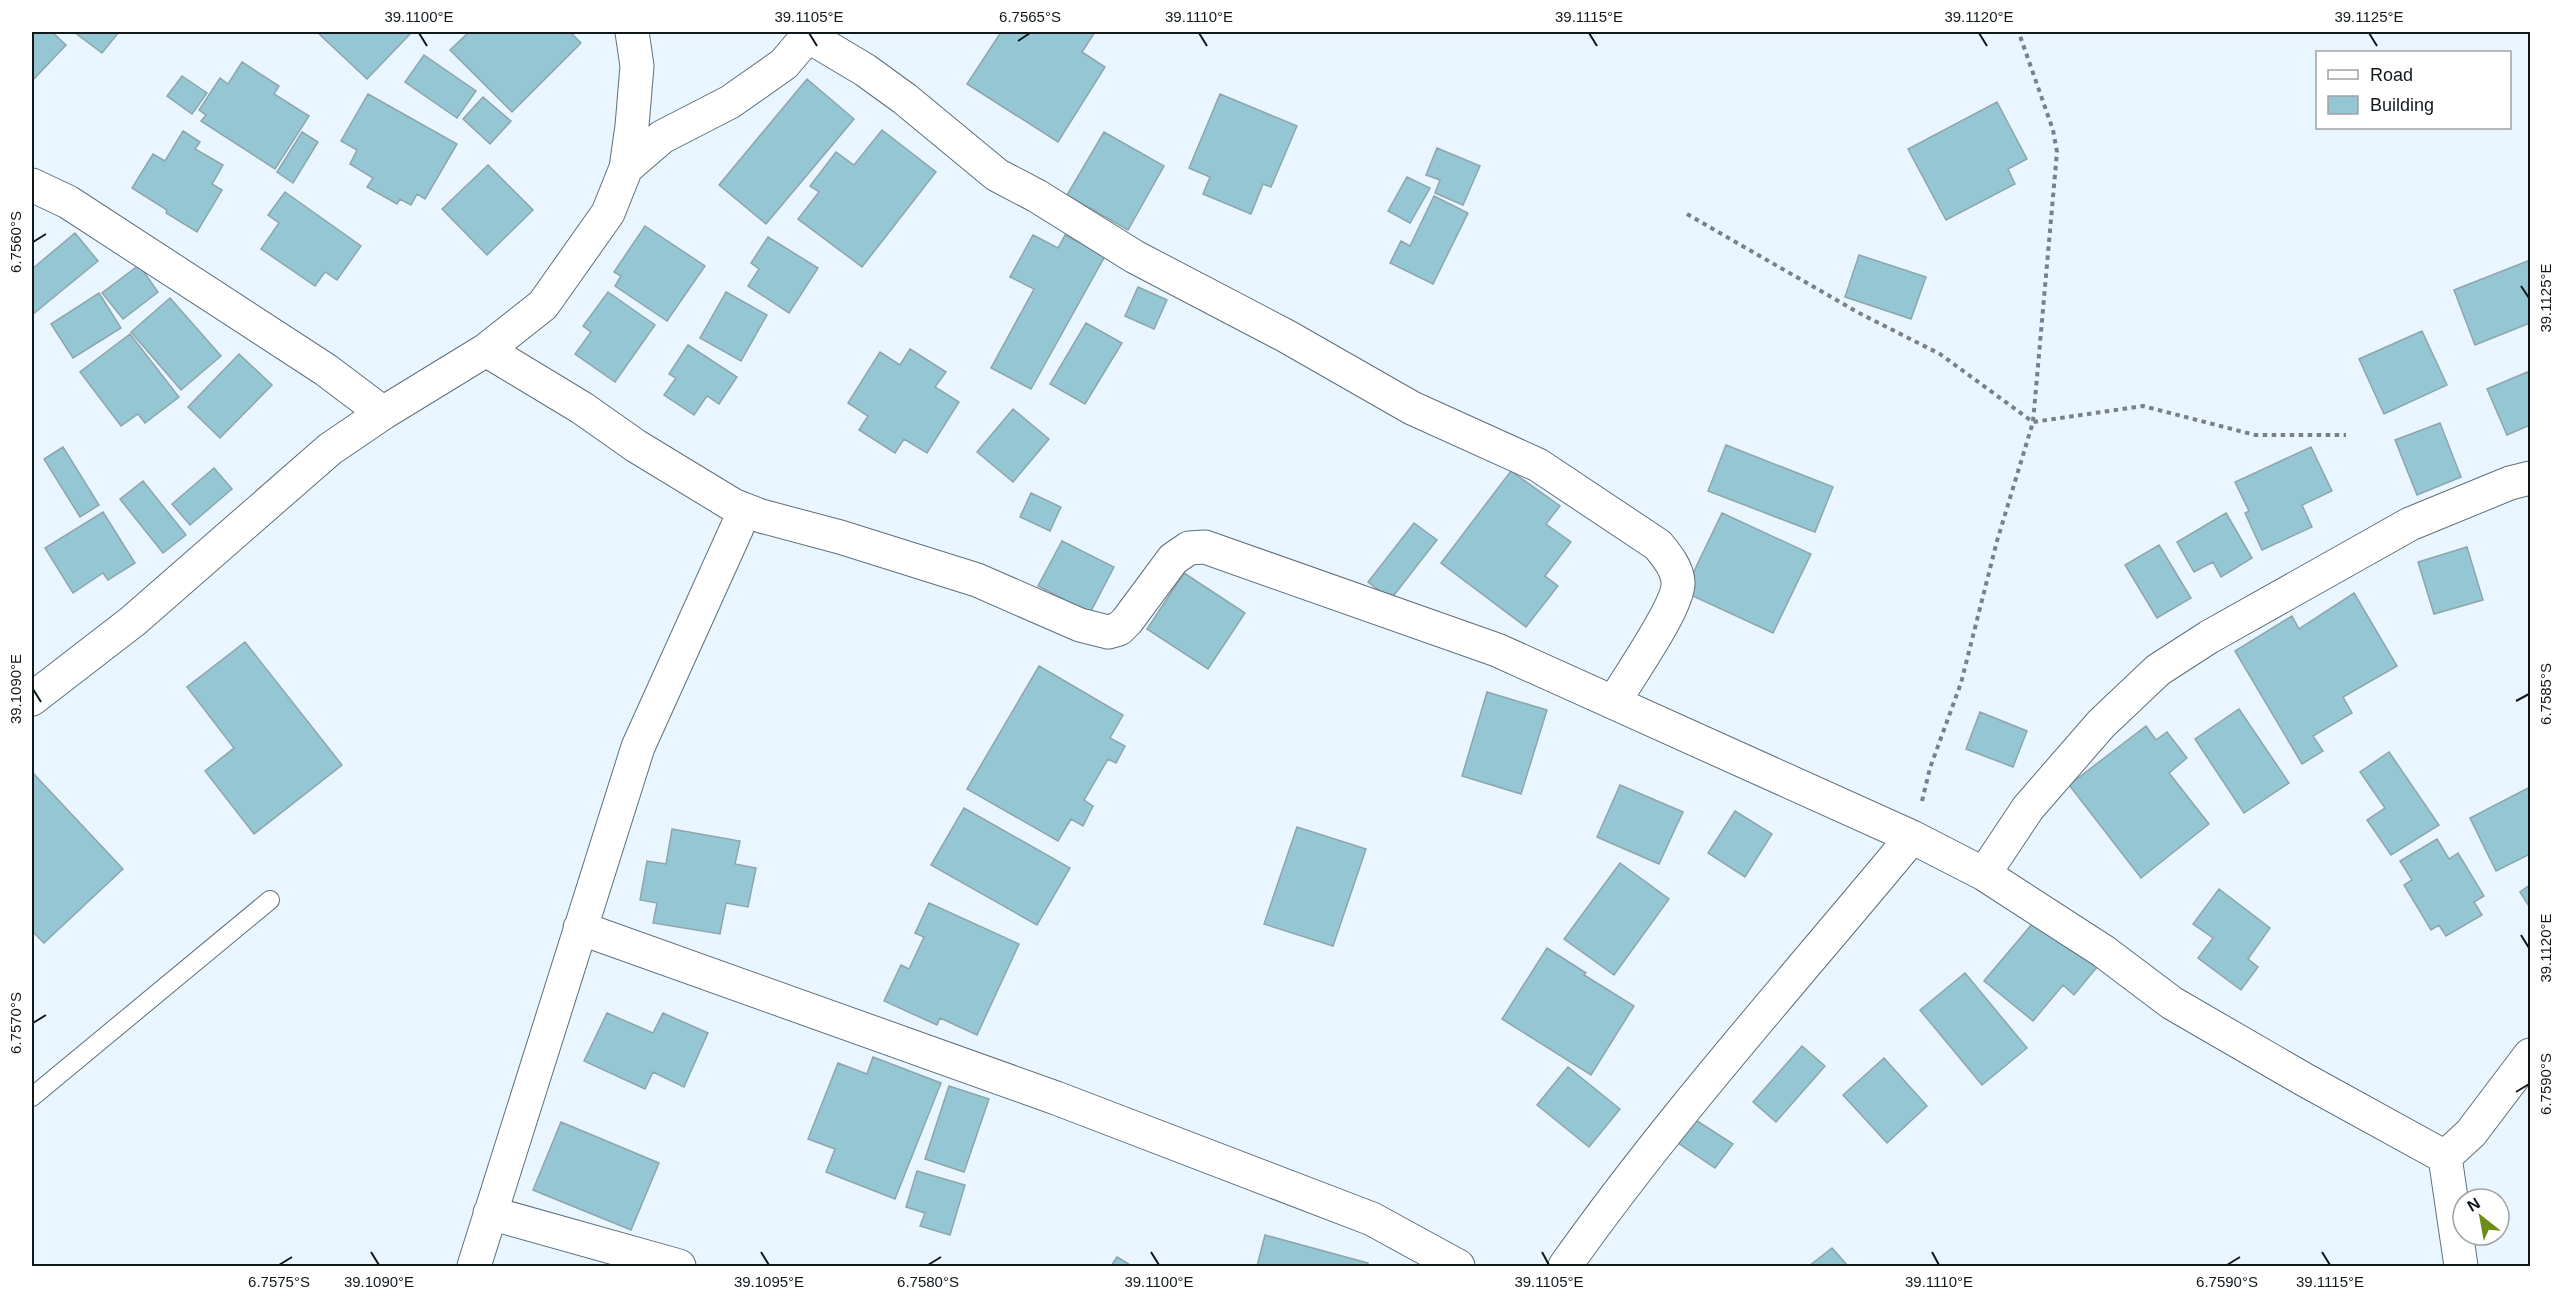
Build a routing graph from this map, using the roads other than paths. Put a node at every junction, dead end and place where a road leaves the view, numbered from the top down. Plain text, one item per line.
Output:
1 (632, 32) edge
2 (809, 34) edge
3 (626, 168) junction
4 (32, 184) edge
5 (486, 350) junction
6 (383, 412) junction
7 (2530, 478) edge
8 (746, 510) junction
9 (32, 699) edge
10 (1614, 702) junction
11 (1912, 837) junction
12 (1984, 874) junction
13 (270, 900) dead end
14 (580, 928) junction
15 (2526, 1069) edge
16 (32, 1097) edge
17 (2445, 1157) junction
18 (490, 1213) junction
19 (474, 1266) edge
20 (679, 1266) edge
21 (1458, 1266) edge
22 (1565, 1266) edge
23 (2461, 1266) edge

1 - 3 street
2 - 3 street
2 - 10 street
3 - 5 street
4 - 6 street
5 - 6 street
5 - 8 street
6 - 9 street
7 - 12 street
8 - 10 street
8 - 14 street
10 - 11 street
11 - 12 street
11 - 22 street
12 - 17 street
13 - 16 lane
14 - 18 street
14 - 21 street
15 - 17 street
17 - 23 street
18 - 19 street
18 - 20 street

